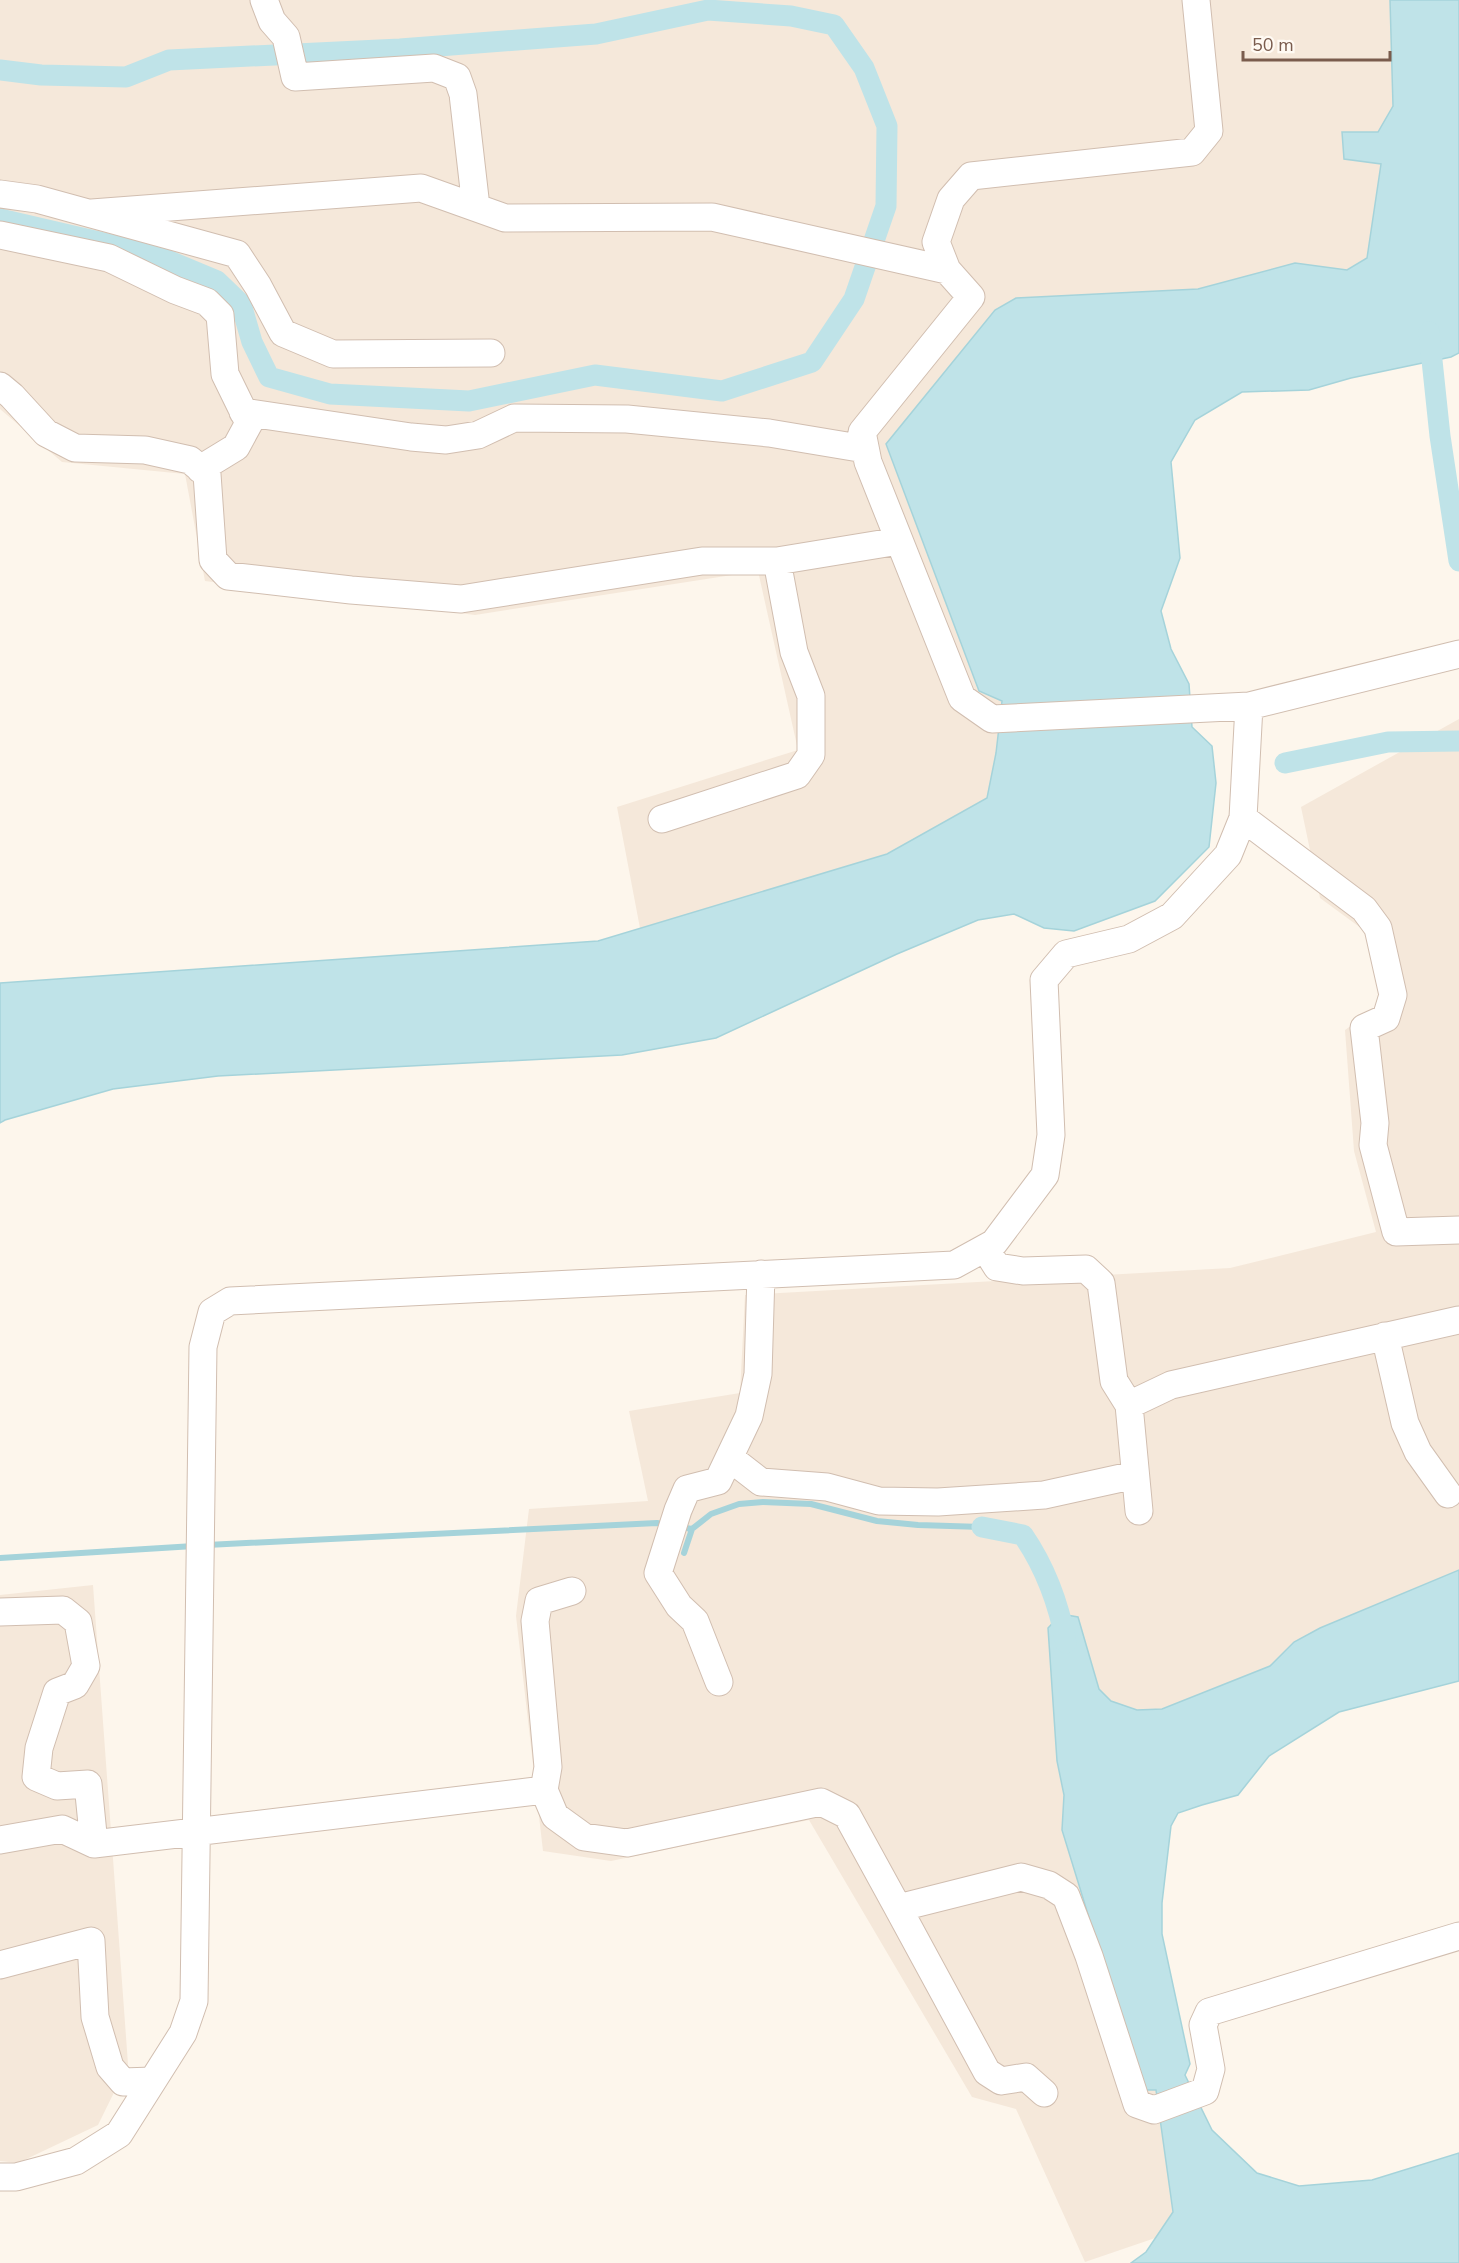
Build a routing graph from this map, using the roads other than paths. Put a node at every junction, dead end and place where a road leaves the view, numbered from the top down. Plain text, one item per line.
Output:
1 (264, 0) edge
2 (1196, 0) edge
3 (0, 194) edge
4 (476, 207) junction
5 (92, 213) junction
6 (0, 235) edge
7 (947, 270) junction
8 (491, 353) dead end
9 (0, 386) edge
10 (243, 411) junction
11 (865, 449) junction
12 (200, 469) junction
13 (899, 541) junction
14 (777, 561) junction
15 (1454, 654) edge
16 (1249, 706) junction
17 (1243, 818) junction
18 (662, 819) dead end
19 (1459, 1230) edge
20 (985, 1248) junction
21 (761, 1274) junction
22 (1459, 1320) edge
23 (1385, 1336) junction
24 (1128, 1405) junction
25 (730, 1458) junction
26 (1135, 1475) junction
27 (1448, 1494) dead end
28 (1139, 1511) dead end
29 (572, 1591) dead end
30 (0, 1612) edge
31 (719, 1682) dead end
32 (544, 1790) junction
33 (196, 1832) junction
34 (0, 1840) edge
35 (94, 1844) junction
36 (898, 1908) junction
37 (1459, 1936) edge
38 (0, 1965) edge
39 (152, 2081) junction
40 (1044, 2093) dead end
41 (0, 2176) edge

1 - 4 street
2 - 7 street
3 - 5 street
4 - 5 street
4 - 7 street
5 - 8 street
6 - 10 street
7 - 11 street
9 - 12 street
10 - 11 street
10 - 12 street
11 - 13 street
12 - 14 street
13 - 14 street
13 - 16 street
14 - 18 street
15 - 16 street
16 - 17 street
17 - 19 street
17 - 20 street
20 - 21 street
20 - 24 street
21 - 25 street
21 - 33 street
22 - 23 street
23 - 24 street
23 - 27 street
24 - 26 street
25 - 26 street
25 - 31 street
26 - 28 street
29 - 32 street
30 - 35 street
32 - 33 street
32 - 36 street
33 - 35 street
33 - 39 street
34 - 35 street
36 - 37 street
36 - 40 street
38 - 39 street
39 - 41 street

